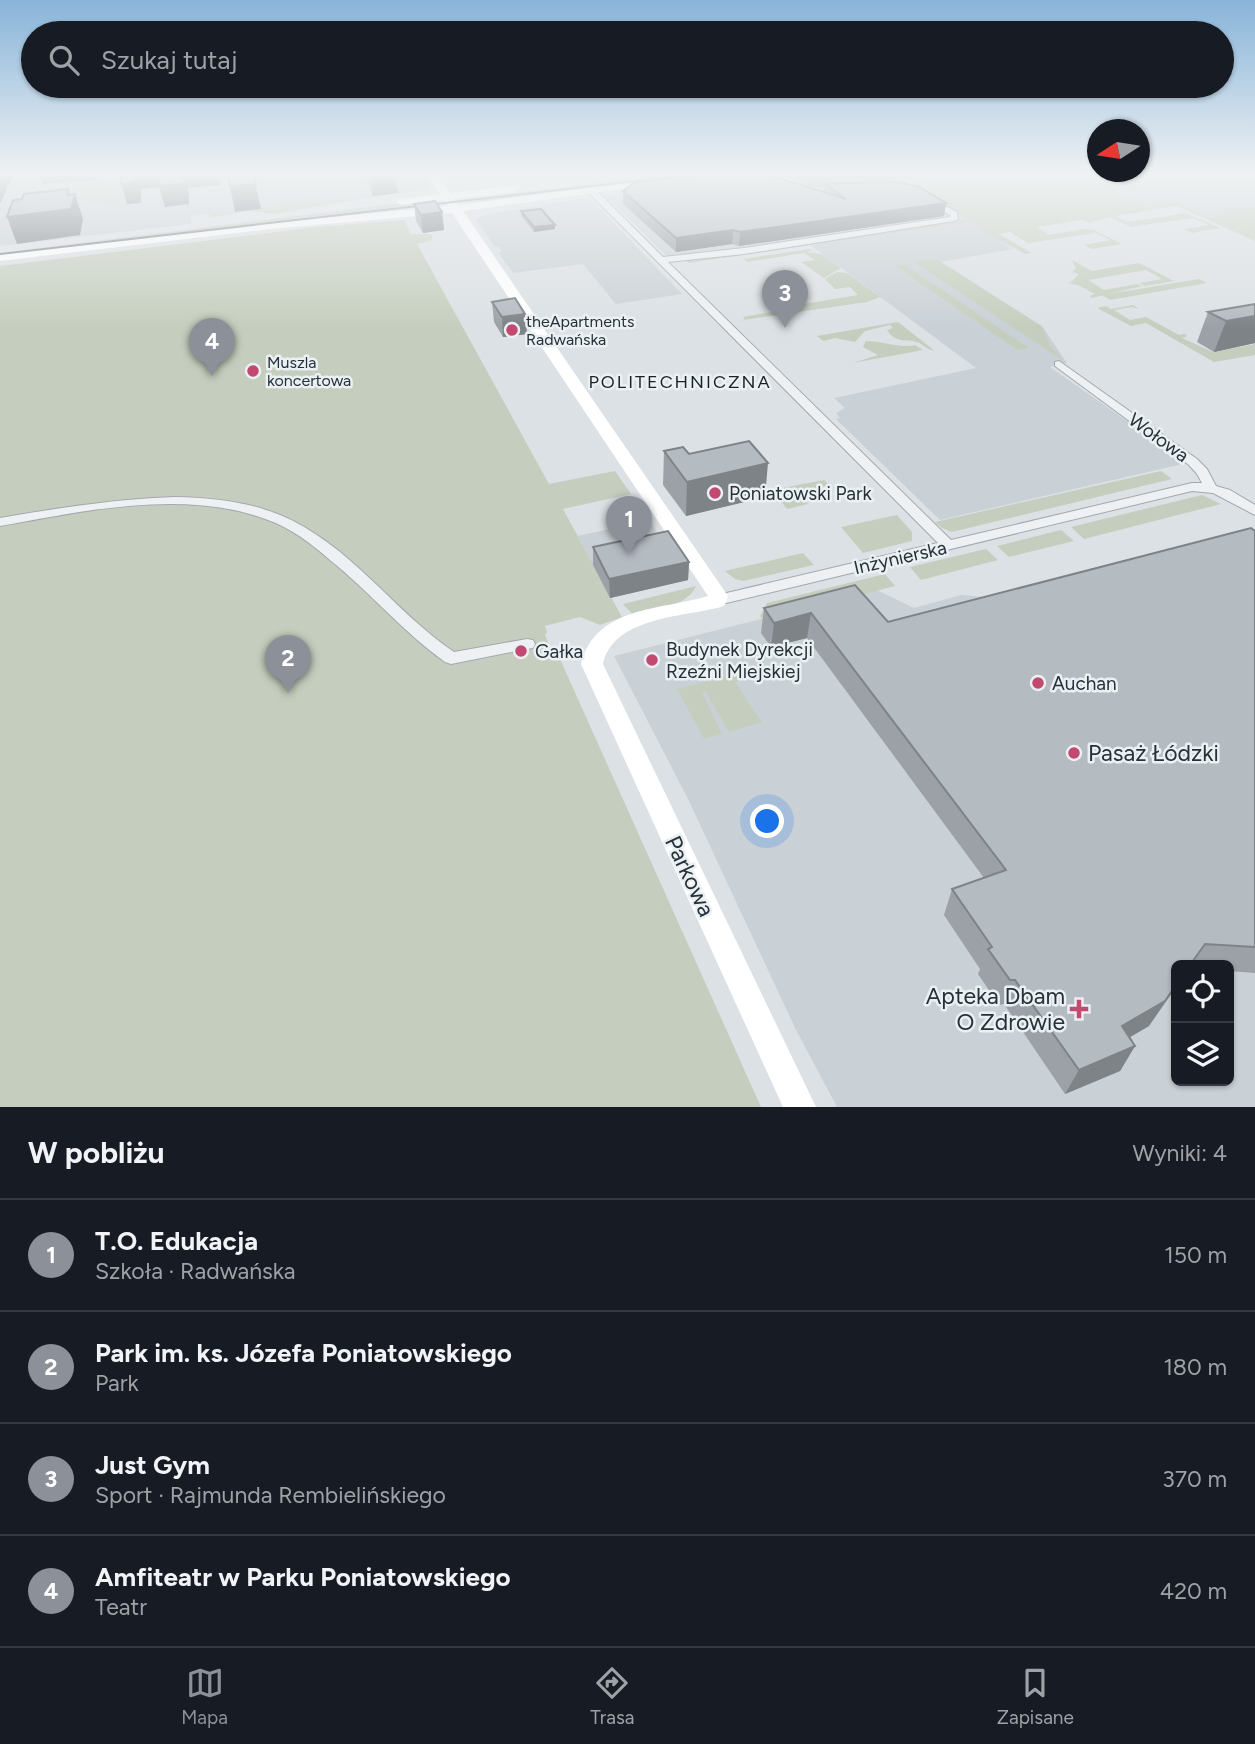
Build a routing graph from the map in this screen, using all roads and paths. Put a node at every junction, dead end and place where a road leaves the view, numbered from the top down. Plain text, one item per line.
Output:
1 (243, 225) edge
2 (281, 225) edge
3 (466, 225) edge
4 (626, 225) edge
5 (918, 225) edge
6 (0, 250) edge
7 (0, 257) edge
8 (661, 260) junction
9 (1059, 364) dead end
10 (1210, 487) junction
11 (1255, 511) edge
12 (0, 522) edge
13 (949, 546) junction
14 (718, 600) junction
15 (597, 643) joint
16 (527, 644) dead end
17 (800, 1107) edge

1 - 6 main road
2 - 7 main road
3 - 14 main road
4 - 8 street
5 - 8 street
8 - 13 street
9 - 10 street, Wołowa
10 - 11 street
10 - 13 street, Inżynierska
12 - 16 street
13 - 14 street, Inżynierska
14 - 15 main road, Inżynierska
15 - 17 main road, Parkowa

